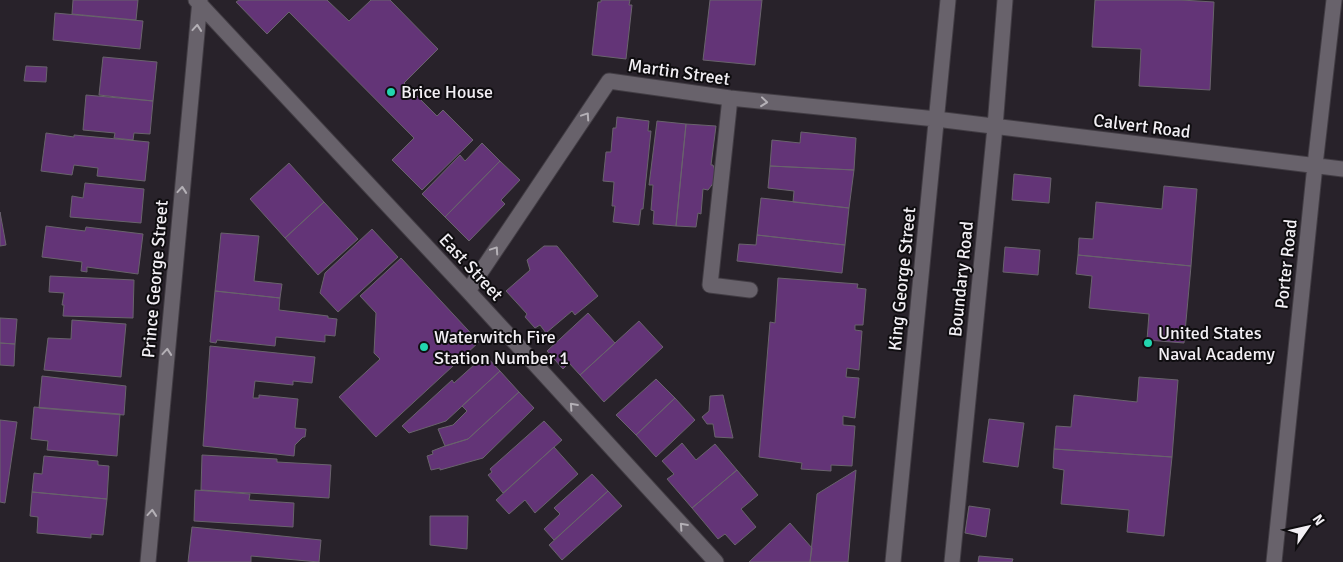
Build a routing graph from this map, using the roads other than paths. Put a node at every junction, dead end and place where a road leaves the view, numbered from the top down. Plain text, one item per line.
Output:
1 (948, 0) edge
2 (1004, 0) edge
3 (1334, 0) edge
4 (198, 1) edge
5 (730, 98) junction
6 (936, 119) junction
7 (995, 127) junction
8 (1315, 165) junction
9 (1343, 169) edge
10 (750, 290) dead end
11 (468, 291) junction
12 (148, 562) edge
13 (716, 562) edge
14 (893, 562) edge
15 (952, 562) edge
16 (1274, 562) edge

1 - 6 street, King George Street
2 - 7 street, Boundary Road
3 - 8 street, Porter Road
4 - 11 street, East Street
12 -> 4 street, Prince George Street
5 -> 6 street, Martin Street
5 - 10 street
11 -> 5 street, Martin Street
6 - 7 street, Calvert Road
6 - 14 street, King George Street
7 - 8 street, Calvert Road
7 - 15 street, Boundary Road
8 - 9 street, Calvert Road
8 - 16 street, Porter Road
13 -> 11 street, East Street

